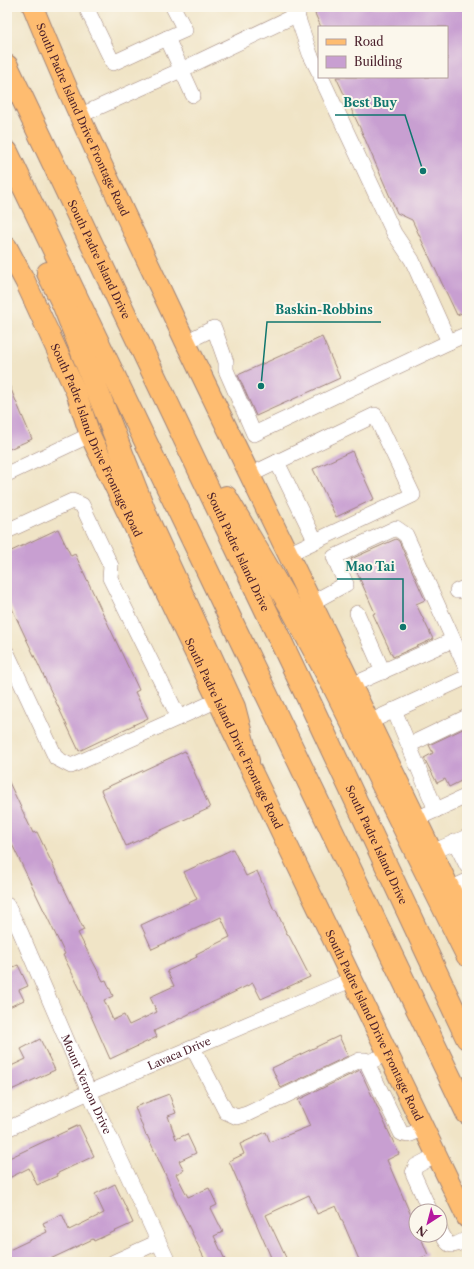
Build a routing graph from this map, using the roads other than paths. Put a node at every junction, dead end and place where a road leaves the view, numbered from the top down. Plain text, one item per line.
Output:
1 (24, 7) edge
2 (33, 7) edge
3 (86, 7) edge
4 (173, 7) edge
5 (296, 10) edge
6 (167, 38) junction
7 (7, 66) edge
8 (58, 69) junction
9 (181, 70) junction
10 (318, 70) edge
11 (321, 78) edge
12 (193, 95) dead end
13 (79, 116) junction
14 (7, 152) edge
15 (7, 187) edge
16 (8, 251) edge
17 (467, 334) edge
18 (186, 342) junction
19 (449, 342) junction
20 (254, 434) junction
21 (90, 435) junction
22 (234, 443) junction
23 (277, 462) junction
24 (199, 469) junction
25 (7, 474) edge
26 (250, 475) junction
27 (7, 531) edge
28 (315, 540) junction
29 (288, 554) junction
30 (311, 603) junction
31 (357, 613) dead end
32 (453, 640) junction
33 (7, 653) edge
34 (467, 670) edge
35 (383, 672) junction
36 (467, 677) edge
37 (352, 685) junction
38 (218, 700) junction
39 (394, 710) junction
40 (467, 717) edge
41 (179, 718) junction
42 (370, 722) junction
43 (409, 745) junction
44 (248, 761) junction
45 (467, 796) edge
46 (436, 810) junction
47 (416, 819) junction
48 (461, 839) edge
49 (432, 852) junction
50 (467, 866) edge
51 (458, 885) edge
52 (7, 905) edge
53 (467, 924) edge
54 (13, 934) edge
55 (467, 955) edge
56 (352, 979) junction
57 (467, 1038) edge
58 (193, 1048) junction
59 (388, 1053) junction
60 (369, 1062) junction
61 (89, 1092) junction
62 (467, 1113) edge
63 (424, 1128) junction
64 (7, 1129) edge
65 (437, 1155) junction
66 (426, 1203) edge
67 (467, 1218) edge
68 (467, 1239) edge
69 (158, 1242) junction
70 (446, 1243) edge
71 (114, 1262) edge
72 (168, 1262) edge

1 - 8 main road
2 - 8 main road, South Padre Island Drive Frontage Road
3 - 6 street
4 - 6 street
5 - 9 street
5 - 10 street
6 - 9 street
7 - 24 highway, South Padre Island Drive
8 - 13 main road, South Padre Island Drive Frontage Road
9 - 12 street
9 - 13 street
11 - 19 street
13 - 18 main road, South Padre Island Drive Frontage Road
14 - 62 highway
15 - 44 highway
16 - 21 main road, South Padre Island Drive Frontage Road
17 - 19 street
18 - 20 street
18 - 22 main road, South Padre Island Drive Frontage Road
19 - 20 street
20 - 22 street
21 - 25 street
21 - 38 main road, South Padre Island Drive Frontage Road
22 - 26 main road, South Padre Island Drive Frontage Road
23 - 26 street
23 - 28 street
23 - 28 street
24 - 55 highway
24 - 57 highway, South Padre Island Drive
26 - 29 main road, South Padre Island Drive Frontage Road
27 - 41 street
28 - 29 street
29 - 30 main road, South Padre Island Drive Frontage Road
30 - 32 street
30 - 37 main road, South Padre Island Drive Frontage Road
31 - 35 street
32 - 34 street
32 - 35 street
33 - 41 street
35 - 37 street
36 - 39 street
37 - 42 main road, South Padre Island Drive Frontage Road
38 - 41 street
38 - 44 main road, South Padre Island Drive Frontage Road
39 - 42 street
39 - 43 street
40 - 43 street
42 - 47 main road, South Padre Island Drive Frontage Road
43 - 46 street
44 - 56 main road, South Padre Island Drive Frontage Road
45 - 46 street
46 - 47 street
47 - 49 main road, South Padre Island Drive Frontage Road
48 - 49 street
48 - 50 street
49 - 51 main road, South Padre Island Drive Frontage Road
51 - 53 main road, South Padre Island Drive Frontage Road
52 - 54 street, Mount Vernon Drive
54 - 61 street, Mount Vernon Drive
56 - 58 street, Lavaca Drive
56 - 59 main road, South Padre Island Drive Frontage Road
58 - 60 street
58 - 61 street, Lavaca Drive
59 - 60 street
59 - 63 main road, South Padre Island Drive Frontage Road
60 - 63 street
61 - 64 street, Lavaca Drive
61 - 69 street, Mount Vernon Drive
63 - 65 main road, South Padre Island Drive Frontage Road
65 - 66 street
65 - 67 main road, South Padre Island Drive Frontage Road
68 - 70 street
69 - 71 street
69 - 72 street, Mount Vernon Drive

